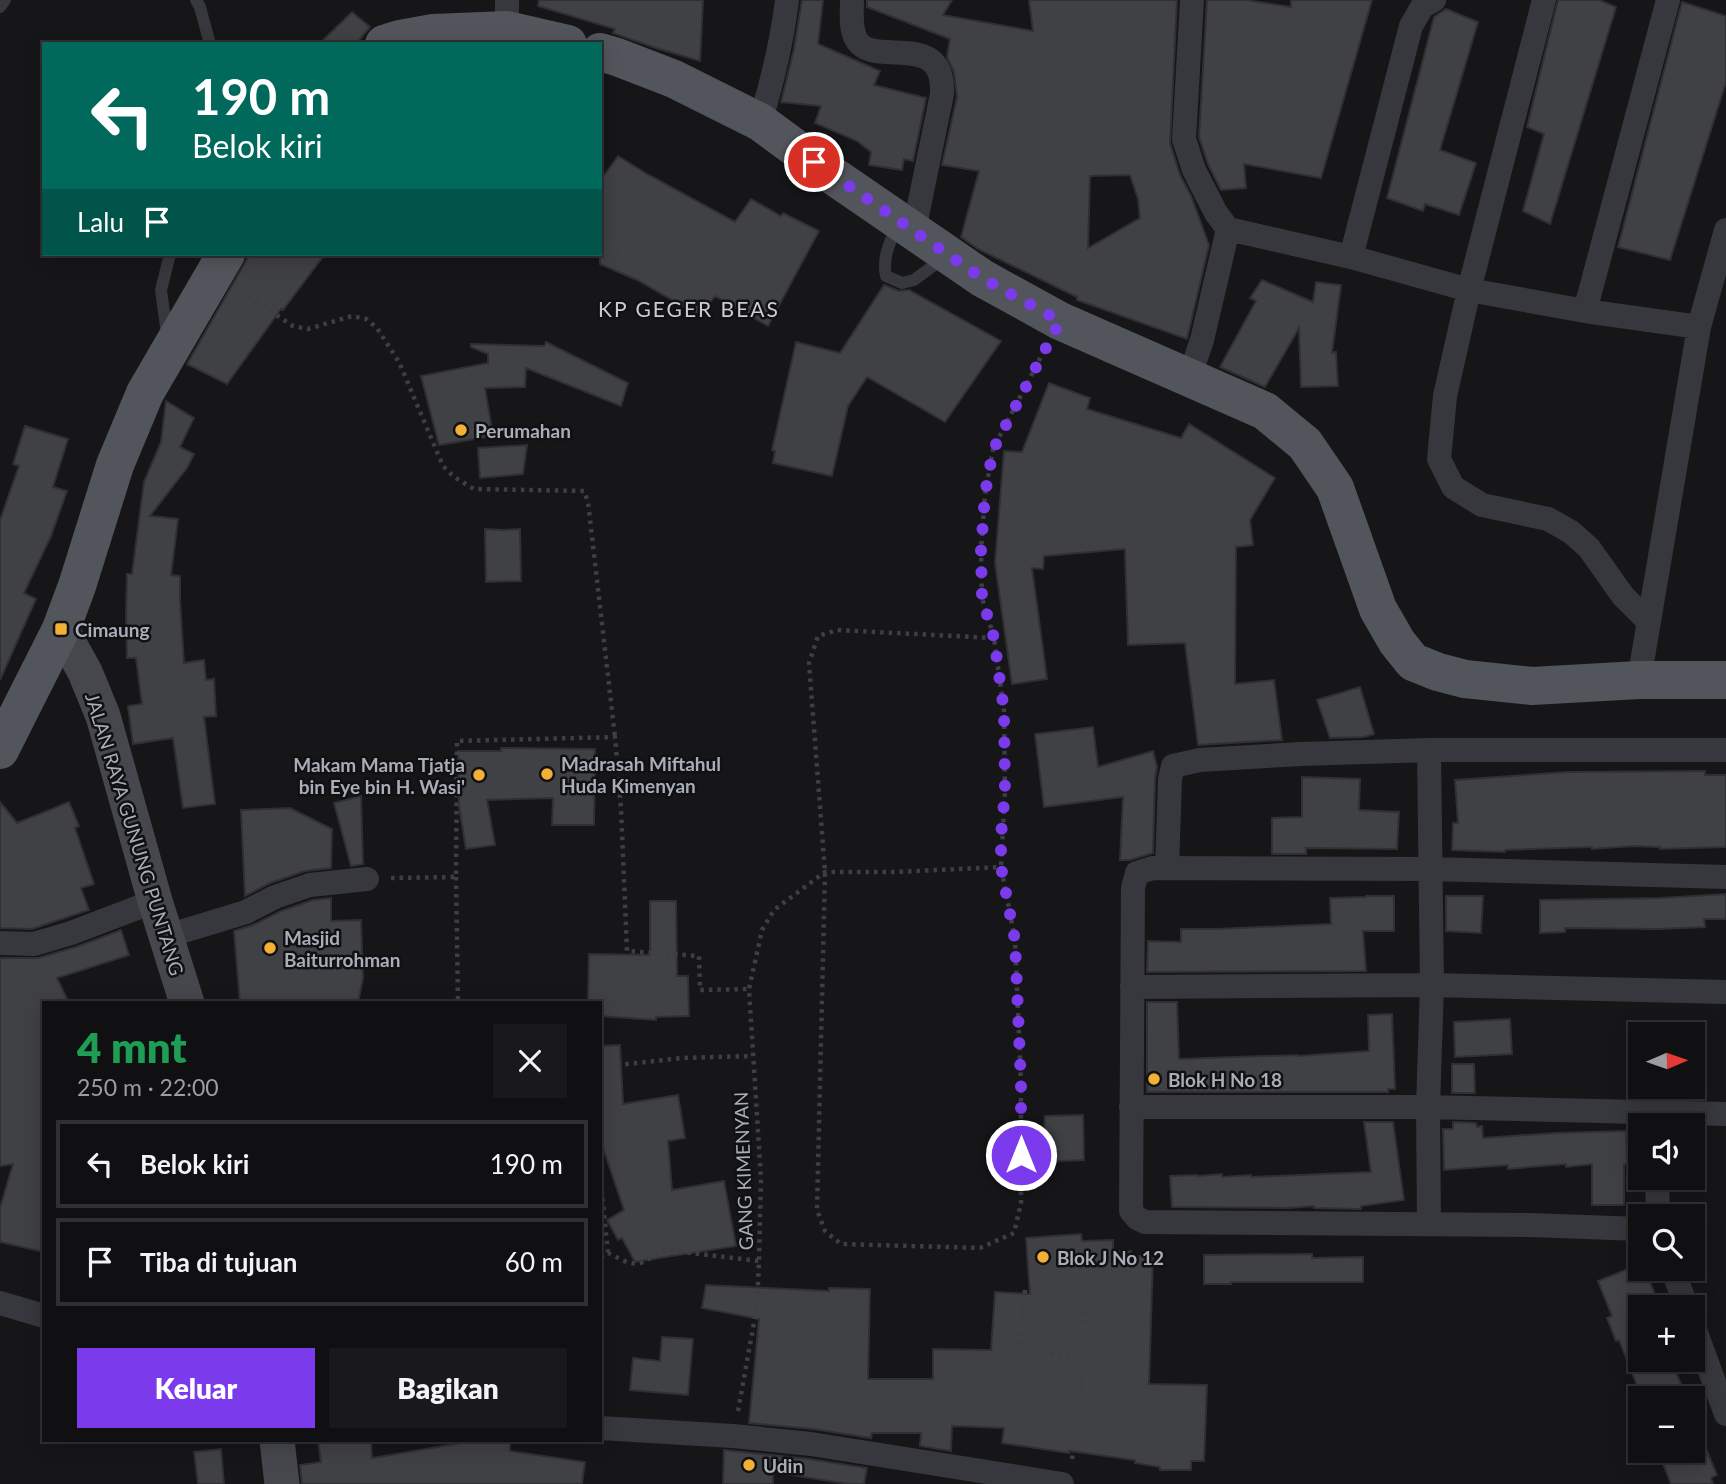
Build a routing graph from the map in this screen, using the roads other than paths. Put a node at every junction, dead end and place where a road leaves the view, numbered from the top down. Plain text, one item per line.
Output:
1 (5, 0) edge
2 (196, 0) edge
3 (787, 0) edge
4 (852, 0) edge
5 (1192, 0) edge
6 (1434, 0) edge
7 (1544, 0) edge
8 (1668, 0) edge
9 (0, 7) edge
10 (507, 15) edge
11 (209, 42) edge
12 (390, 42) edge
13 (564, 42) edge
14 (602, 53) edge
15 (760, 122) junction
16 (906, 226) junction
17 (1228, 229) junction
18 (1726, 230) edge
19 (948, 254) junction
20 (170, 256) edge
21 (1351, 257) junction
22 (220, 264) edge
23 (1469, 290) junction
24 (1585, 311) junction
25 (1699, 327) junction
26 (169, 352) junction
27 (1189, 378) junction
28 (1648, 622) junction
29 (61, 629) junction
30 (1639, 680) junction
31 (1726, 680) edge
32 (0, 750) edge
33 (1429, 750) junction
34 (1726, 750) edge
35 (1167, 868) junction
36 (1431, 869) junction
37 (1726, 877) edge
38 (368, 879) road end
39 (155, 901) junction
40 (167, 936) junction
41 (0, 943) edge
42 (1432, 985) junction
43 (1132, 987) junction
44 (1726, 992) edge
45 (186, 1001) edge
46 (1131, 1107) junction
47 (1428, 1107) junction
48 (1726, 1114) edge
49 (1705, 1116) edge
50 (1628, 1118) edge
51 (1429, 1224) junction
52 (1628, 1229) edge
53 (0, 1303) edge
54 (42, 1315) edge
55 (1705, 1357) edge
56 (1726, 1414) edge
57 (602, 1428) edge
58 (277, 1442) edge
59 (282, 1484) edge
60 (1062, 1484) edge

1 - 9 lane
2 - 11 lane
3 - 15 street
4 - 16 street
5 - 17 street
6 - 21 street
7 - 23 street
8 - 24 street
10 - 12 main road
10 - 13 main road
14 - 15 main road
15 - 16 main road
16 - 19 main road
16 - 19 lane
17 - 21 street
17 - 27 street
18 - 25 street
19 - 27 main road
20 - 26 lane
21 - 23 street
22 - 26 main road
23 - 24 street
23 - 28 street
24 - 25 street
25 - 28 street
26 - 29 main road
27 - 30 main road
28 - 30 street
29 - 32 main road
29 - 39 street, JALAN RAYA GUNUNG PUNTANG
30 - 31 main road
33 - 34 street
33 - 35 street
33 - 36 street
35 - 36 street
35 - 43 street
36 - 37 street
36 - 42 street
38 - 40 street
39 - 40 street, JALAN RAYA GUNUNG PUNTANG
39 - 41 street
40 - 45 street, JALAN RAYA GUNUNG PUNTANG
42 - 43 street
42 - 44 street
42 - 47 street
43 - 46 street
46 - 47 street
46 - 51 street
47 - 50 street
47 - 51 street
48 - 49 street
51 - 52 street
53 - 54 street
55 - 56 street
57 - 60 street
58 - 59 street

